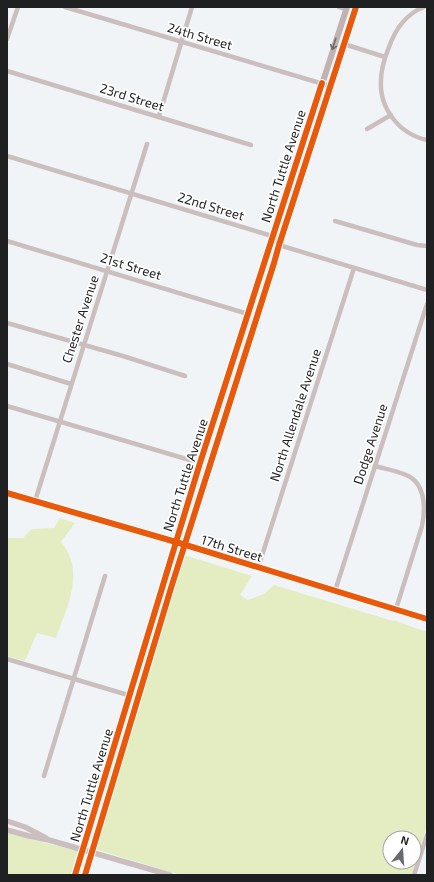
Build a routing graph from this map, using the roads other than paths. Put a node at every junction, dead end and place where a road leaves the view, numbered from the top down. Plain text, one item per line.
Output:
1 (18, 7) edge
2 (65, 7) edge
3 (192, 7) edge
4 (356, 7) edge
5 (422, 7) edge
6 (344, 8) edge
7 (7, 39) edge
8 (181, 42) junction
9 (344, 44) junction
10 (385, 57) junction
11 (7, 71) edge
12 (322, 83) junction
13 (330, 86) junction
14 (390, 115) junction
15 (159, 116) junction
16 (367, 130) dead end
17 (427, 140) edge
18 (147, 144) dead end
19 (251, 145) dead end
20 (7, 156) edge
21 (132, 194) junction
22 (335, 221) dead end
23 (272, 236) junction
24 (7, 241) edge
25 (279, 245) junction
26 (427, 246) edge
27 (354, 268) junction
28 (107, 271) junction
29 (427, 290) edge
30 (427, 304) edge
31 (248, 314) junction
32 (7, 323) edge
33 (84, 345) junction
34 (7, 364) edge
35 (185, 376) dead end
36 (71, 384) junction
37 (7, 406) edge
38 (60, 422) junction
39 (200, 463) junction
40 (375, 466) junction
41 (7, 493) edge
42 (35, 501) junction
43 (176, 542) junction
44 (184, 545) junction
45 (258, 568) junction
46 (105, 576) dead end
47 (335, 591) junction
48 (396, 609) junction
49 (427, 619) edge
50 (7, 659) edge
51 (73, 679) junction
52 (128, 695) junction
53 (44, 776) dead end
54 (7, 821) edge
55 (7, 830) edge
56 (427, 835) edge
57 (50, 840) junction
58 (83, 849) junction
59 (92, 851) junction
60 (75, 875) edge
61 (85, 875) edge
62 (170, 875) edge
63 (414, 875) edge

1 - 7 street
2 - 8 street, 24th Street
3 - 8 street
4 - 9 main road, North Tuttle Avenue
5 - 10 street
6 -> 12 main road, North Tuttle Avenue
8 - 12 street, 24th Street
8 - 15 street
9 - 10 street
9 - 13 main road, North Tuttle Avenue
10 - 14 street
11 - 15 street, 23rd Street
12 - 13 street, 24th Street
12 - 23 main road, North Tuttle Avenue
13 - 25 main road, North Tuttle Avenue
14 - 16 street
14 - 17 street
15 - 19 street, 23rd Street
18 - 21 street, Chester Avenue
20 - 21 street, 22nd Street
21 - 23 street, 22nd Street
21 - 28 street, Chester Avenue
22 - 26 street
23 - 25 street
23 - 31 main road, North Tuttle Avenue
24 - 28 street, 21st Street
25 - 27 street
25 - 44 main road, North Tuttle Avenue
27 - 29 street
27 - 45 street, North Allendale Avenue
28 - 31 street, 21st Street
28 - 33 street, Chester Avenue
30 - 40 street, Dodge Avenue
31 - 39 main road, North Tuttle Avenue
32 - 33 street
33 - 35 street
33 - 36 street, Chester Avenue
34 - 36 street
36 - 38 street, Chester Avenue
37 - 38 street
38 - 39 street
38 - 42 street, Chester Avenue
39 - 43 main road, North Tuttle Avenue
40 - 47 street, Dodge Avenue
40 - 48 street
41 - 42 main road, 17th Street
42 - 43 main road, 17th Street
43 - 44 main road, 17th Street
43 - 52 main road, North Tuttle Avenue
44 - 45 main road, 17th Street
44 - 59 main road, North Tuttle Avenue
45 - 47 main road, 17th Street
46 - 51 street
47 - 48 main road, 17th Street
48 - 49 main road, 17th Street
50 - 51 street
51 - 52 street
51 - 53 street
52 - 58 main road, North Tuttle Avenue
54 - 57 street
55 - 57 street
56 - 63 street
57 - 58 street
58 - 59 street
58 - 60 main road, North Tuttle Avenue
59 - 61 main road, North Tuttle Avenue
59 - 62 street

